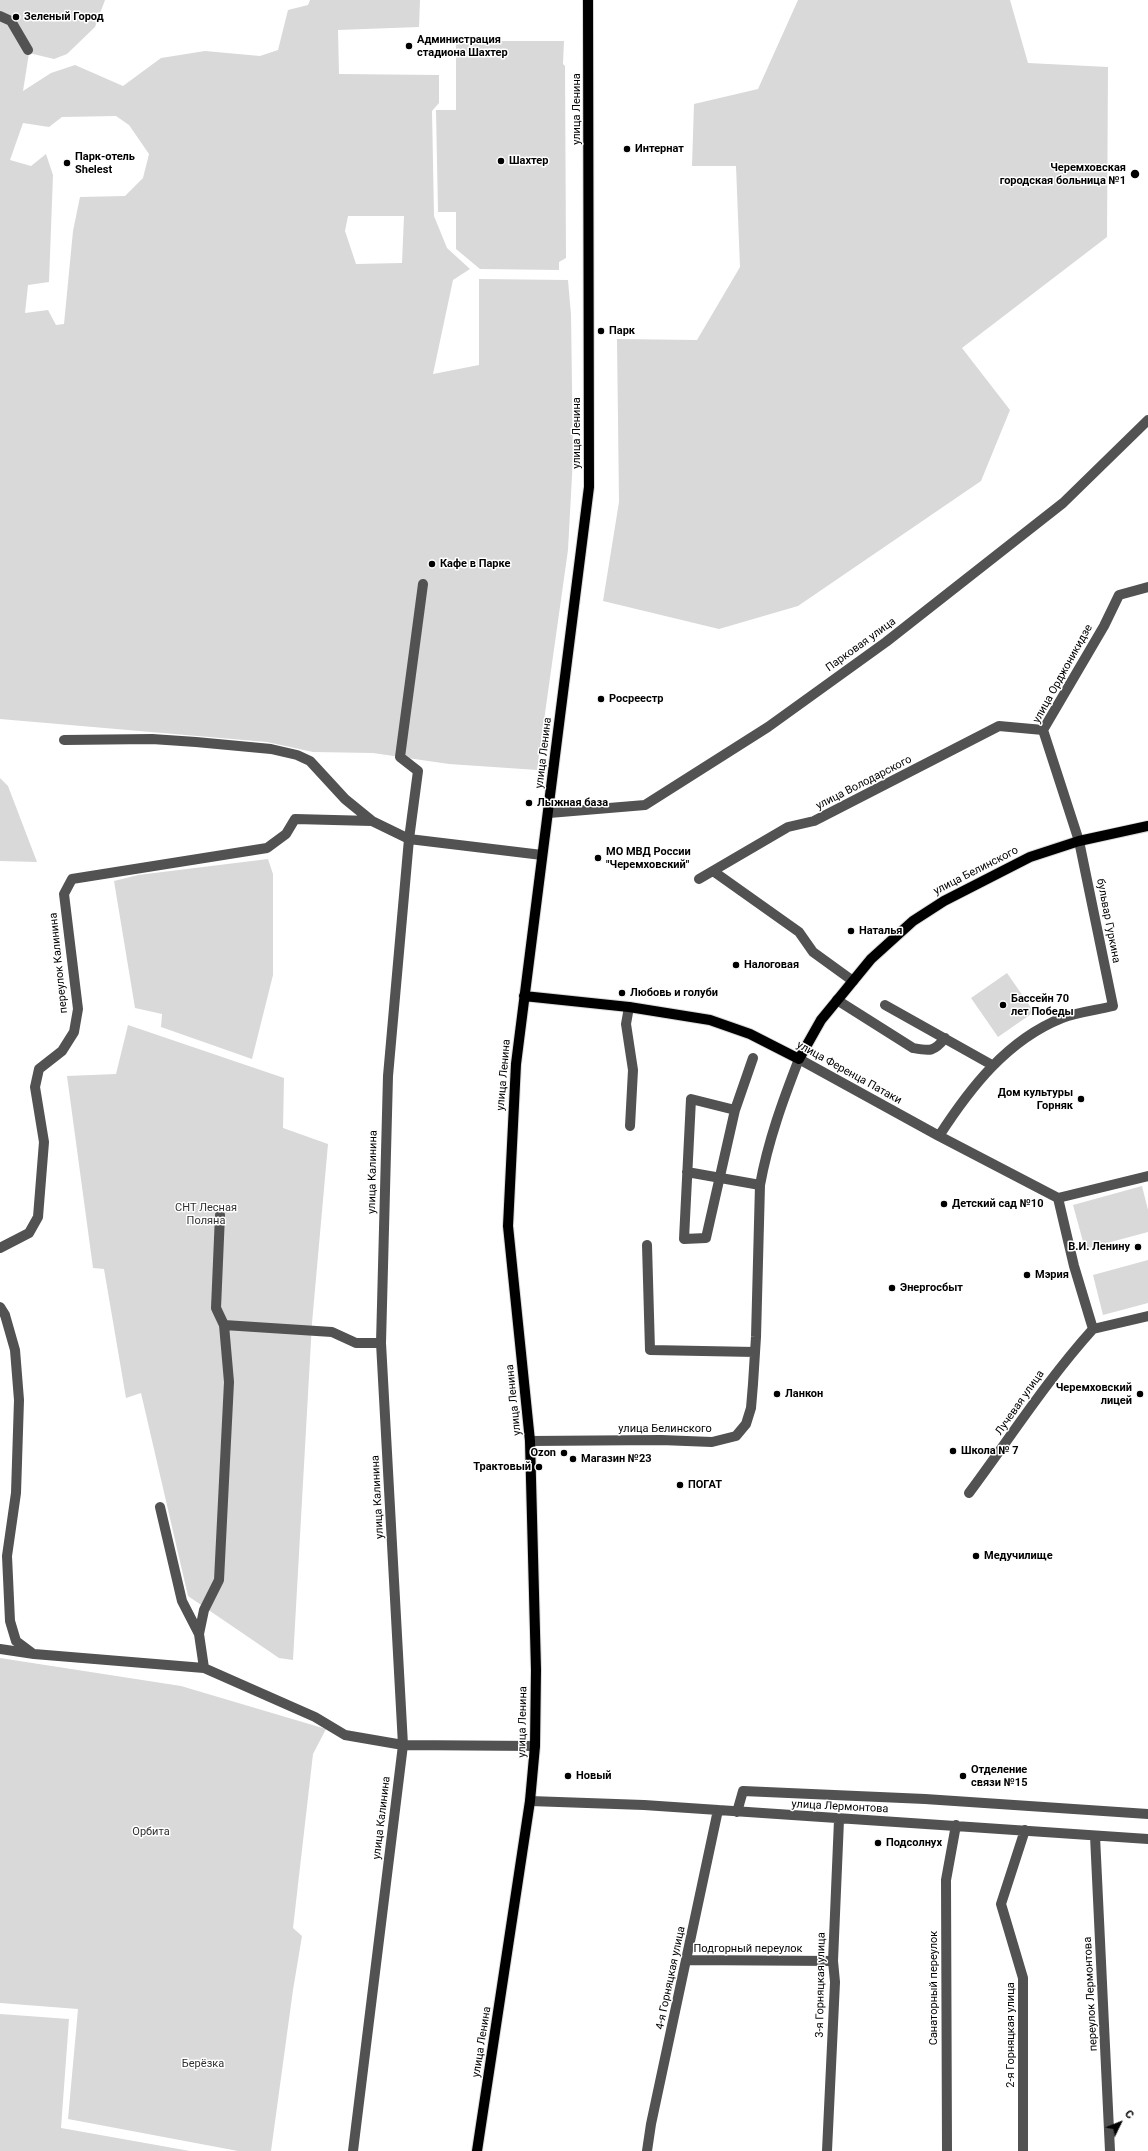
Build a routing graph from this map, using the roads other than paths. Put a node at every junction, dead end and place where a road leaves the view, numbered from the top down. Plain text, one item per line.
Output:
1 (588, 0) edge
2 (0, 16) edge
3 (28, 50) dead end
4 (1148, 420) edge
5 (423, 584) dead end
6 (1148, 587) edge
7 (1043, 730) junction
8 (64, 740) dead end
9 (549, 813) junction
10 (372, 821) junction
11 (1148, 826) edge
12 (409, 839) junction
13 (1079, 841) junction
14 (542, 855) junction
15 (713, 871) junction
16 (700, 879) dead end
17 (853, 981) junction
18 (524, 996) junction
19 (837, 1000) junction
20 (885, 1005) dead end
21 (629, 1007) junction
22 (945, 1038) junction
23 (753, 1058) dead end
24 (799, 1059) junction
25 (992, 1065) junction
26 (735, 1110) junction
27 (630, 1126) dead end
28 (939, 1136) junction
29 (687, 1172) junction
30 (1148, 1176) edge
31 (720, 1177) junction
32 (760, 1185) junction
33 (1058, 1198) junction
34 (220, 1215) dead end
35 (647, 1245) dead end
36 (0, 1248) edge
37 (0, 1307) edge
38 (1148, 1316) edge
39 (224, 1325) junction
40 (1093, 1329) junction
41 (381, 1343) junction
42 (755, 1352) junction
43 (530, 1441) junction
44 (969, 1493) dead end
45 (160, 1507) dead end
46 (199, 1634) junction
47 (0, 1649) edge
48 (34, 1654) junction
49 (204, 1668) junction
50 (403, 1745) junction
51 (535, 1746) junction
52 (530, 1801) junction
53 (718, 1810) junction
54 (737, 1812) junction
55 (1148, 1814) edge
56 (839, 1820) junction
57 (956, 1825) junction
58 (1025, 1830) junction
59 (1096, 1836) junction
60 (1148, 1839) edge
61 (687, 1960) junction
62 (833, 1961) junction
63 (353, 2151) edge
64 (477, 2151) edge
65 (647, 2151) edge
66 (827, 2151) edge
67 (947, 2151) edge
68 (1023, 2151) edge
69 (1110, 2151) edge

1 - 9 main road, улица Ленина
2 - 3 street
4 - 9 street, Парковая улица
5 - 12 street, улица Калинина
6 - 7 street, улица Орджоникидзе
7 - 13 street, улица Орджоникидзе
7 - 15 street, улица Володарского
8 - 10 street
9 - 14 main road, улица Ленина
10 - 12 street
10 - 36 street, переулок Калинина
11 - 13 main road, улица Белинского
12 - 14 street
12 - 41 street, улица Калинина
13 - 17 main road, улица Белинского
13 - 25 street, бульвар Гуркина
14 - 18 main road, улица Ленина
15 - 16 street, улица Володарского
15 - 17 street
17 - 19 main road, улица Белинского
18 - 21 main road, улица Ференца Патаки
18 - 43 main road, улица Ленина
19 - 22 street
19 - 24 main road, улица Белинского
20 - 22 street
21 - 24 main road, улица Ференца Патаки
21 - 27 street
22 - 25 street
23 - 26 street
24 - 28 street, улица Ференца Патаки
24 - 32 street, улица Белинского
25 - 28 street
26 - 29 street
26 - 31 street
28 - 33 street, улица Ференца Патаки
29 - 31 street
29 - 31 street
30 - 33 street
31 - 32 street
32 - 42 street, улица Белинского
33 - 40 street
34 - 39 street
35 - 42 street
37 - 48 street
38 - 40 street
39 - 41 street
39 - 46 street
40 - 44 street, Лучевая улица
41 - 50 street, улица Калинина
42 - 43 street, улица Белинского
43 - 51 main road, улица Ленина
45 - 46 street
46 - 49 street
47 - 48 street
48 - 49 street
49 - 50 street
50 - 51 street
50 - 63 street, улица Калинина
51 - 52 main road, улица Ленина
52 - 53 street, улица Лермонтова
52 - 64 main road, улица Ленина
53 - 54 street, улица Лермонтова
53 - 61 street, 4-я Горняцкая улица
54 - 55 street
54 - 56 street, улица Лермонтова
56 - 57 street, улица Лермонтова
56 - 62 street, 3-я Горняцкая улица
57 - 58 street, улица Лермонтова
57 - 67 street, Санаторный переулок
58 - 59 street, улица Лермонтова
58 - 68 street, 2-я Горняцкая улица
59 - 60 street, улица Лермонтова
59 - 69 street, переулок Лермонтова
61 - 62 street, Подгорный переулок
61 - 65 street, 4-я Горняцкая улица
62 - 66 street, 3-я Горняцкая улица

